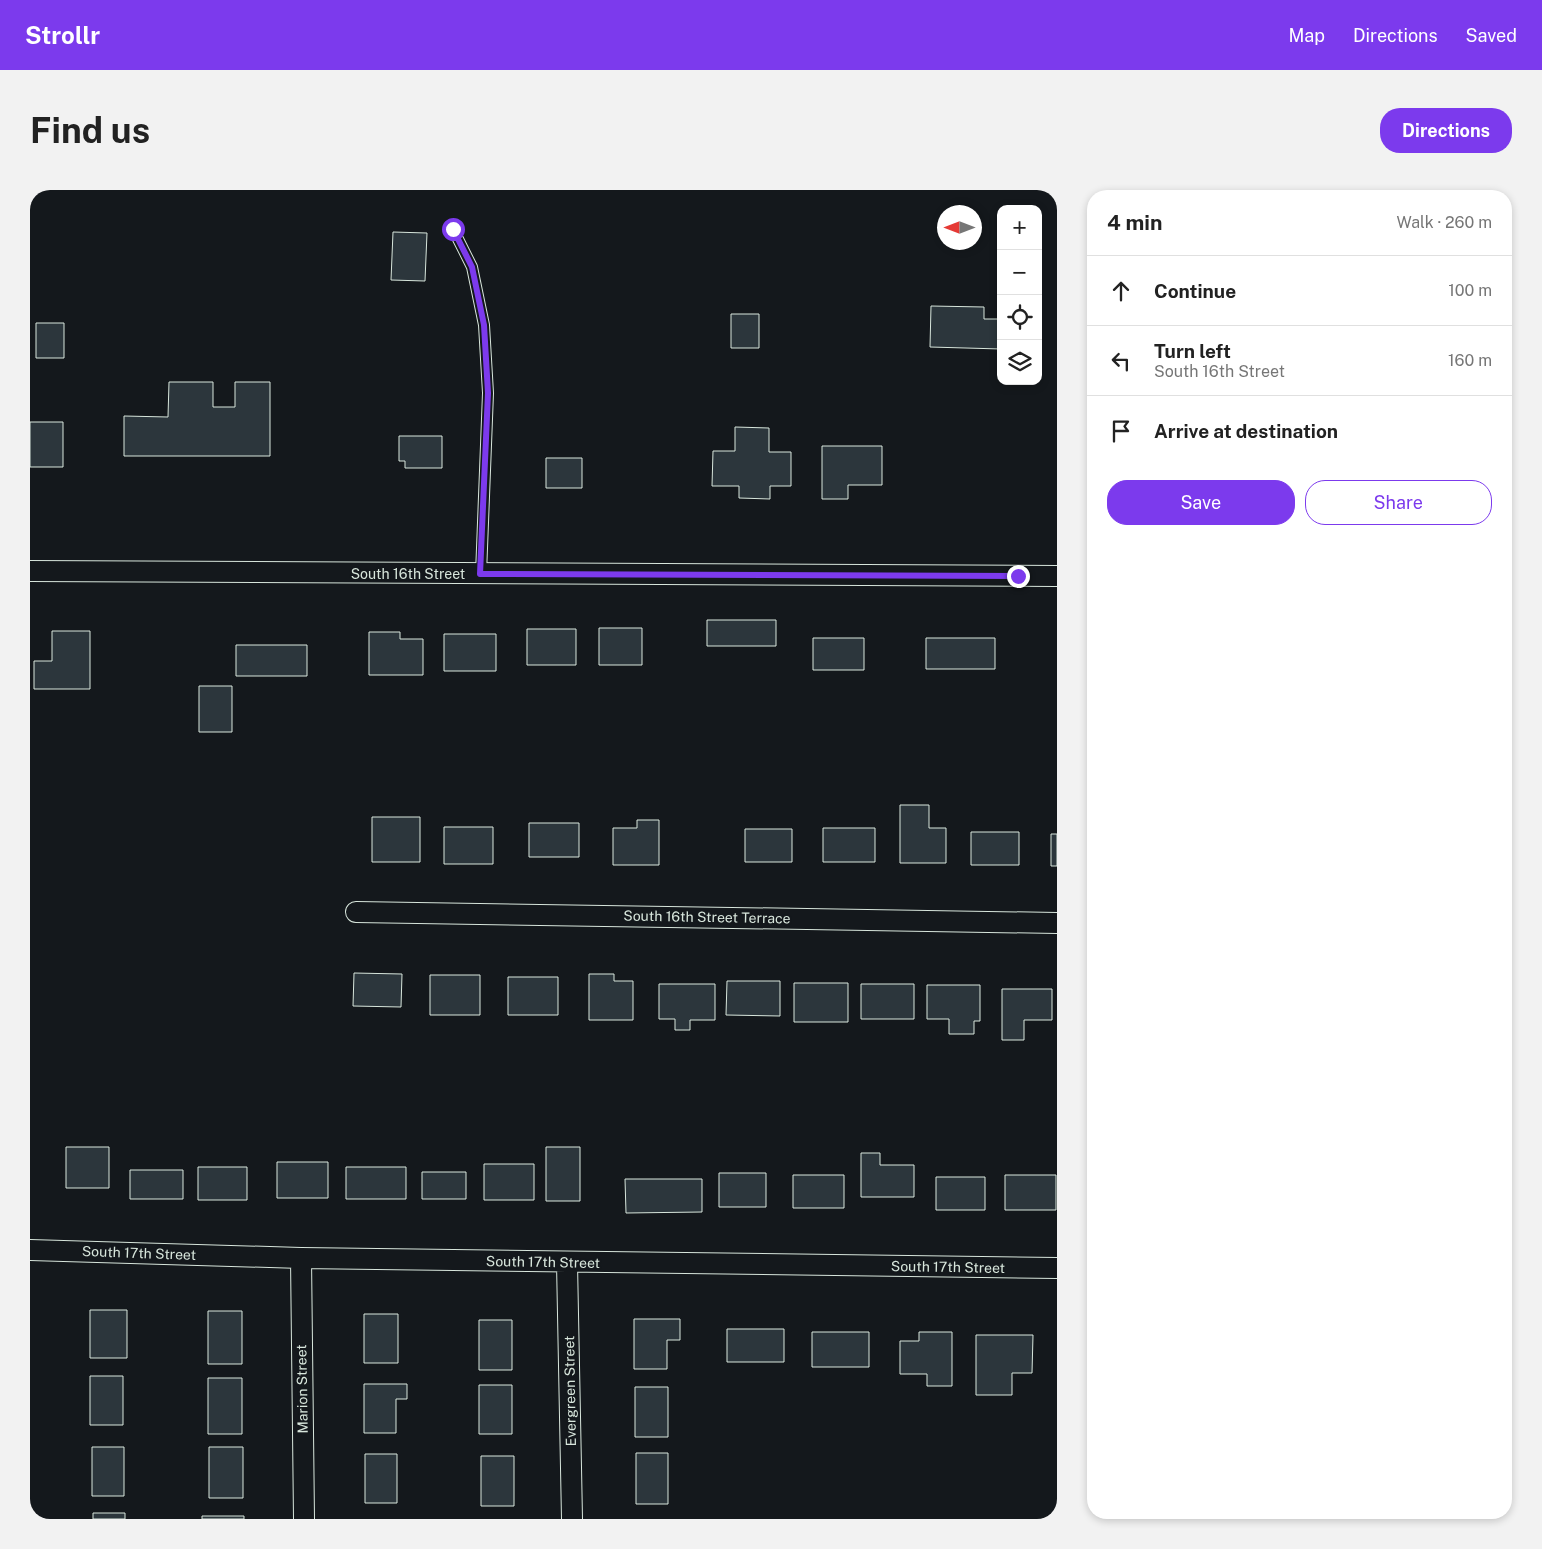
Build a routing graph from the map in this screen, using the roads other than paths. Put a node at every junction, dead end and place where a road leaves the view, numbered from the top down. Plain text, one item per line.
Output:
1 (453, 229) dead end
2 (30, 571) edge
3 (480, 574) junction
4 (1057, 576) edge
5 (356, 912) dead end
6 (1057, 923) edge
7 (30, 1250) edge
8 (301, 1258) junction
9 (567, 1263) junction
10 (1057, 1268) edge
11 (304, 1519) edge
12 (572, 1519) edge

1 - 3 lane
2 - 3 street, South 16th Street
3 - 4 street, South 16th Street
5 - 6 street, South 16th Street Terrace
7 - 8 street, South 17th Street
8 - 9 street, South 17th Street
8 - 11 street, Marion Street
9 - 10 street, South 17th Street
9 - 12 street, Evergreen Street

